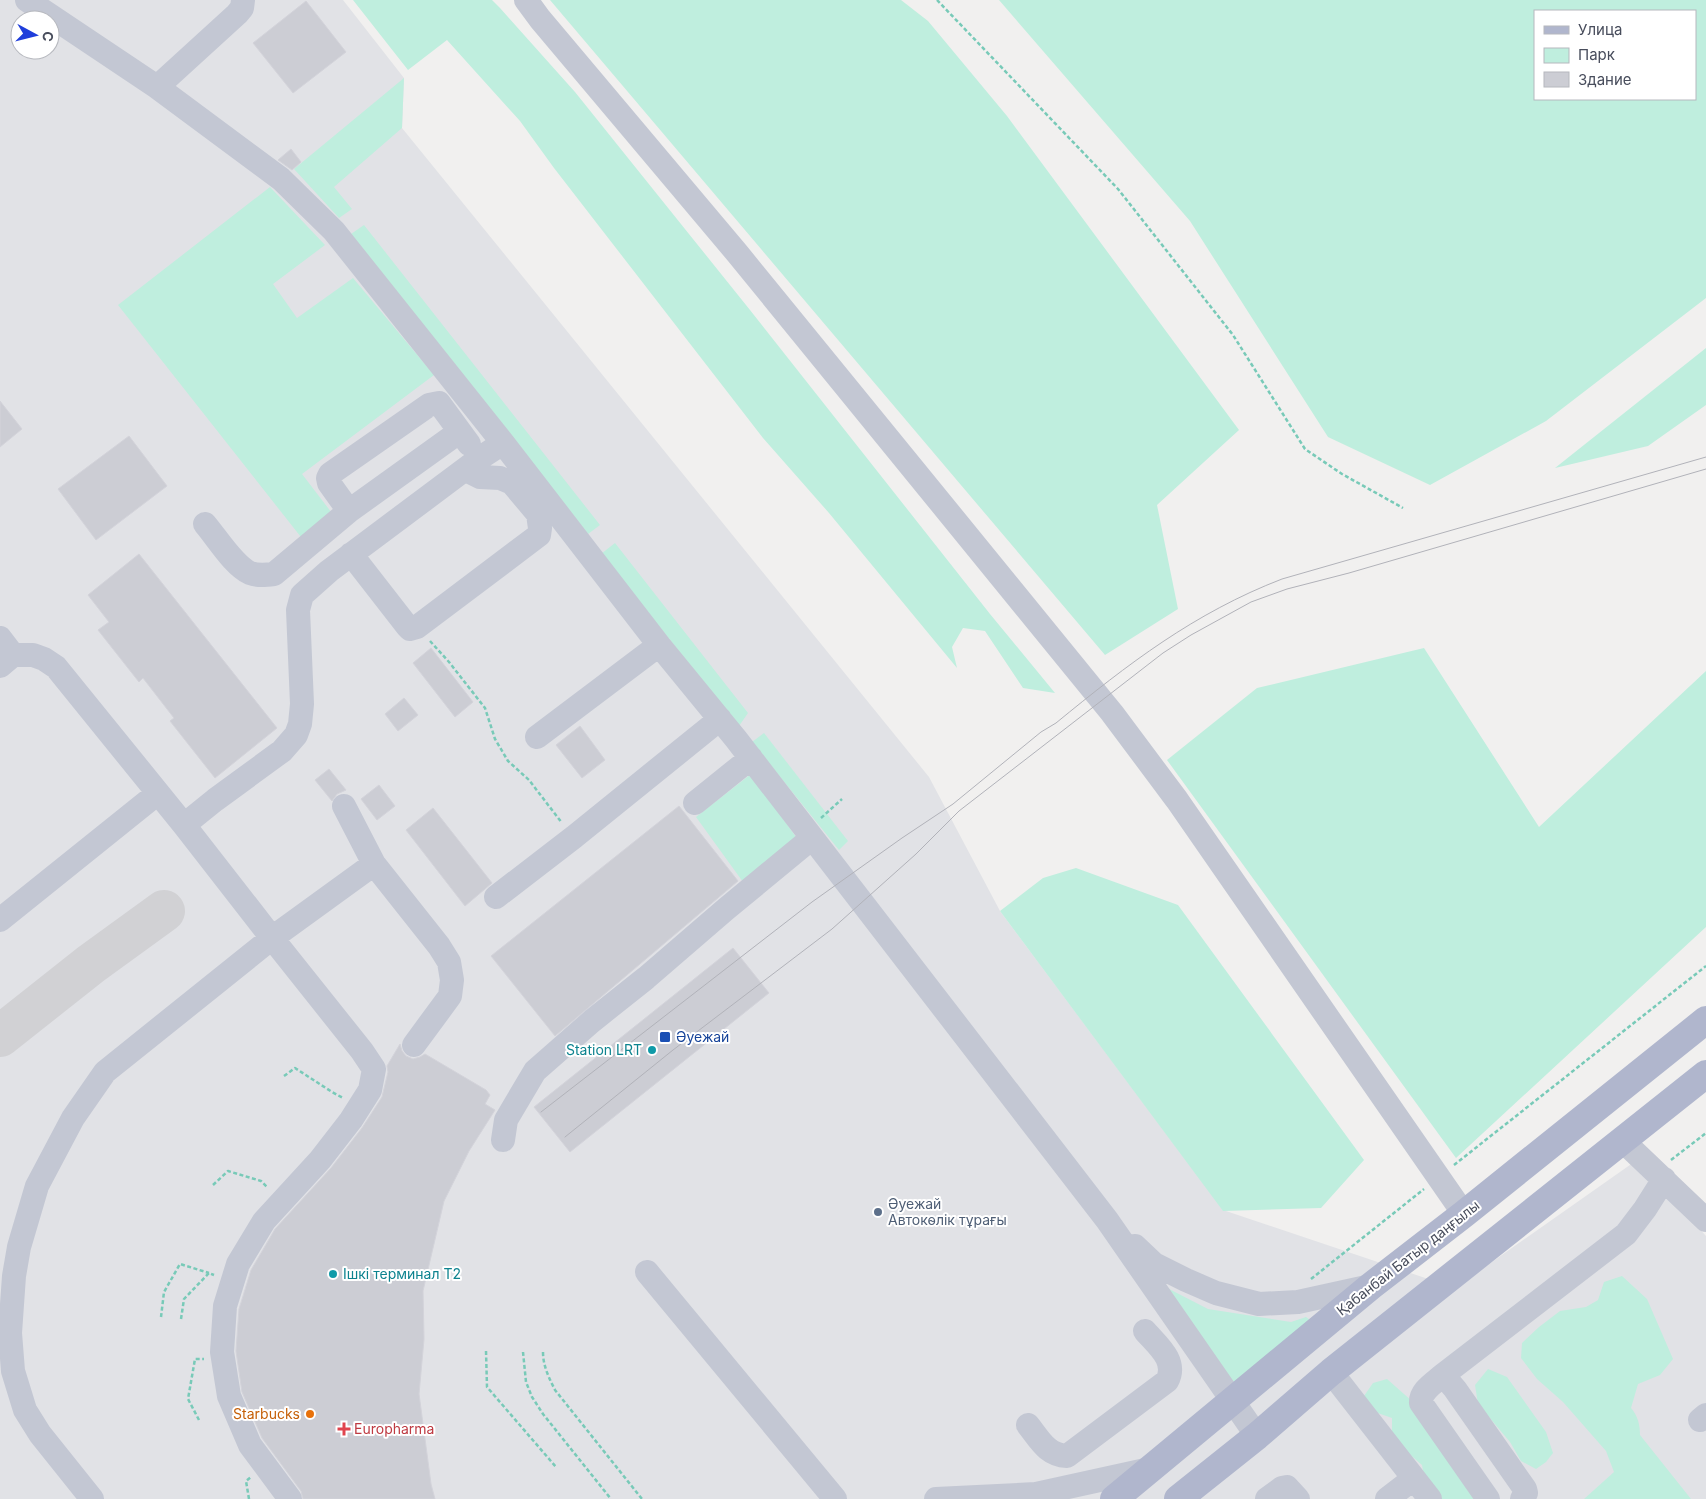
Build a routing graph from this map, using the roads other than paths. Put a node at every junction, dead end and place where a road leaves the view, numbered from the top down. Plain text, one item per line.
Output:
1 (28, 0) edge
2 (242, 0) edge
3 (526, 0) edge
4 (157, 87) junction
5 (459, 432) junction
6 (503, 443) junction
7 (473, 464) junction
8 (349, 511) junction
9 (205, 524) dead end
10 (351, 554) junction
11 (659, 645) junction
12 (4, 653) edge
13 (720, 719) junction
14 (537, 737) dead end
15 (751, 758) junction
16 (158, 793) junction
17 (695, 803) dead end
18 (344, 806) dead end
19 (184, 825) junction
20 (809, 834) junction
21 (374, 864) junction
22 (496, 897) dead end
23 (0, 920) edge
24 (272, 938) junction
25 (1706, 1020) edge
26 (414, 1046) dead end
27 (1706, 1074) edge
28 (503, 1140) dead end
29 (1623, 1140) junction
30 (1660, 1176) junction
31 (1464, 1214) junction
32 (1107, 1220) junction
33 (1706, 1220) edge
34 (647, 1272) dead end
35 (1371, 1286) junction
36 (1145, 1331) dead end
37 (1331, 1372) junction
38 (1443, 1375) junction
39 (1232, 1400) junction
40 (1028, 1425) dead end
41 (1257, 1436) junction
42 (1413, 1479) junction
43 (1133, 1488) edge
44 (92, 1499) edge
45 (290, 1499) edge
46 (835, 1499) edge
47 (936, 1499) edge
48 (1178, 1499) edge
49 (1267, 1499) edge
50 (1298, 1499) edge
51 (1387, 1499) edge
52 (1430, 1499) edge
53 (1488, 1499) edge
54 (1522, 1499) edge

1 - 4 street
2 - 4 street
3 - 31 street
4 - 6 street
5 - 7 street
5 - 8 street
5 - 8 street
6 - 7 street
6 - 11 street
7 - 10 street
7 - 10 street
8 - 9 street
10 - 19 street
11 - 13 street
11 - 14 street
12 - 16 street
13 - 15 street
13 - 22 street
15 - 17 street
15 - 20 street
16 - 19 street
16 - 23 street
18 - 21 street
19 - 24 street
20 - 28 street
20 - 32 street
21 - 24 street
21 - 26 street
24 - 44 street
24 - 45 street
25 - 31 main road, Қабанбай Батыр даңғылы
27 - 29 main road
29 - 30 street
29 - 37 main road
30 - 33 street
30 - 38 street
31 - 35 main road, Қабанбай Батыр даңғылы
32 - 35 street
32 - 39 street
34 - 46 street
35 - 39 main road, Қабанбай Батыр даңғылы
36 - 40 street
37 - 41 main road
37 - 42 street
38 - 53 street
38 - 54 street
39 - 41 street
39 - 43 main road, Қабанбай Батыр даңғылы
41 - 48 main road
42 - 51 street
42 - 52 street
43 - 47 street
49 - 50 street

